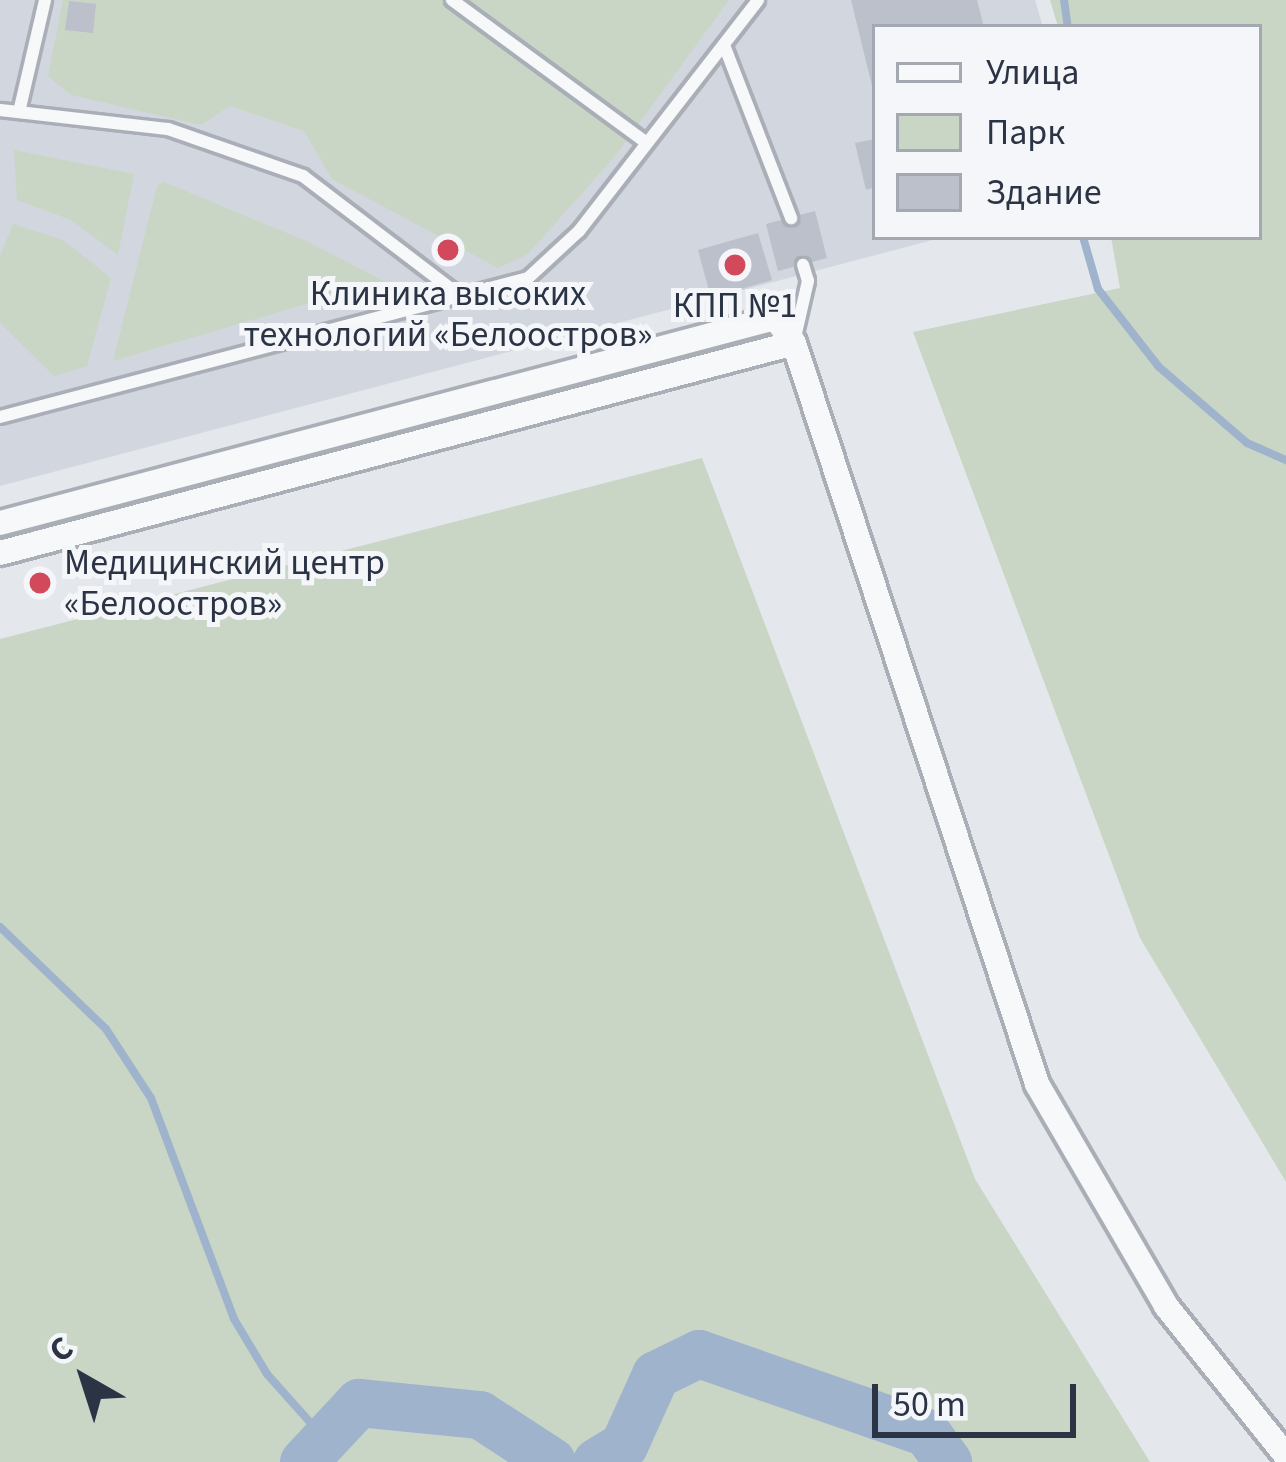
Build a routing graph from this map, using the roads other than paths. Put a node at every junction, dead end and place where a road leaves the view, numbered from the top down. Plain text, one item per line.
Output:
1 (44, 0) edge
2 (452, 0) edge
3 (758, 0) edge
4 (724, 46) junction
5 (0, 110) edge
6 (19, 112) junction
7 (644, 141) junction
8 (791, 218) dead end
9 (803, 265) dead end
10 (459, 295) junction
11 (794, 344) junction
12 (0, 417) edge
13 (0, 523) edge
14 (0, 554) edge
15 (1286, 1456) edge

1 - 6 lane
2 - 7 lane
3 - 4 lane
4 - 7 lane
4 - 8 lane
5 - 6 lane
6 - 10 lane
7 - 10 lane
9 - 11 lane
10 - 12 lane
11 - 13 street
11 - 14 street
11 - 15 street

